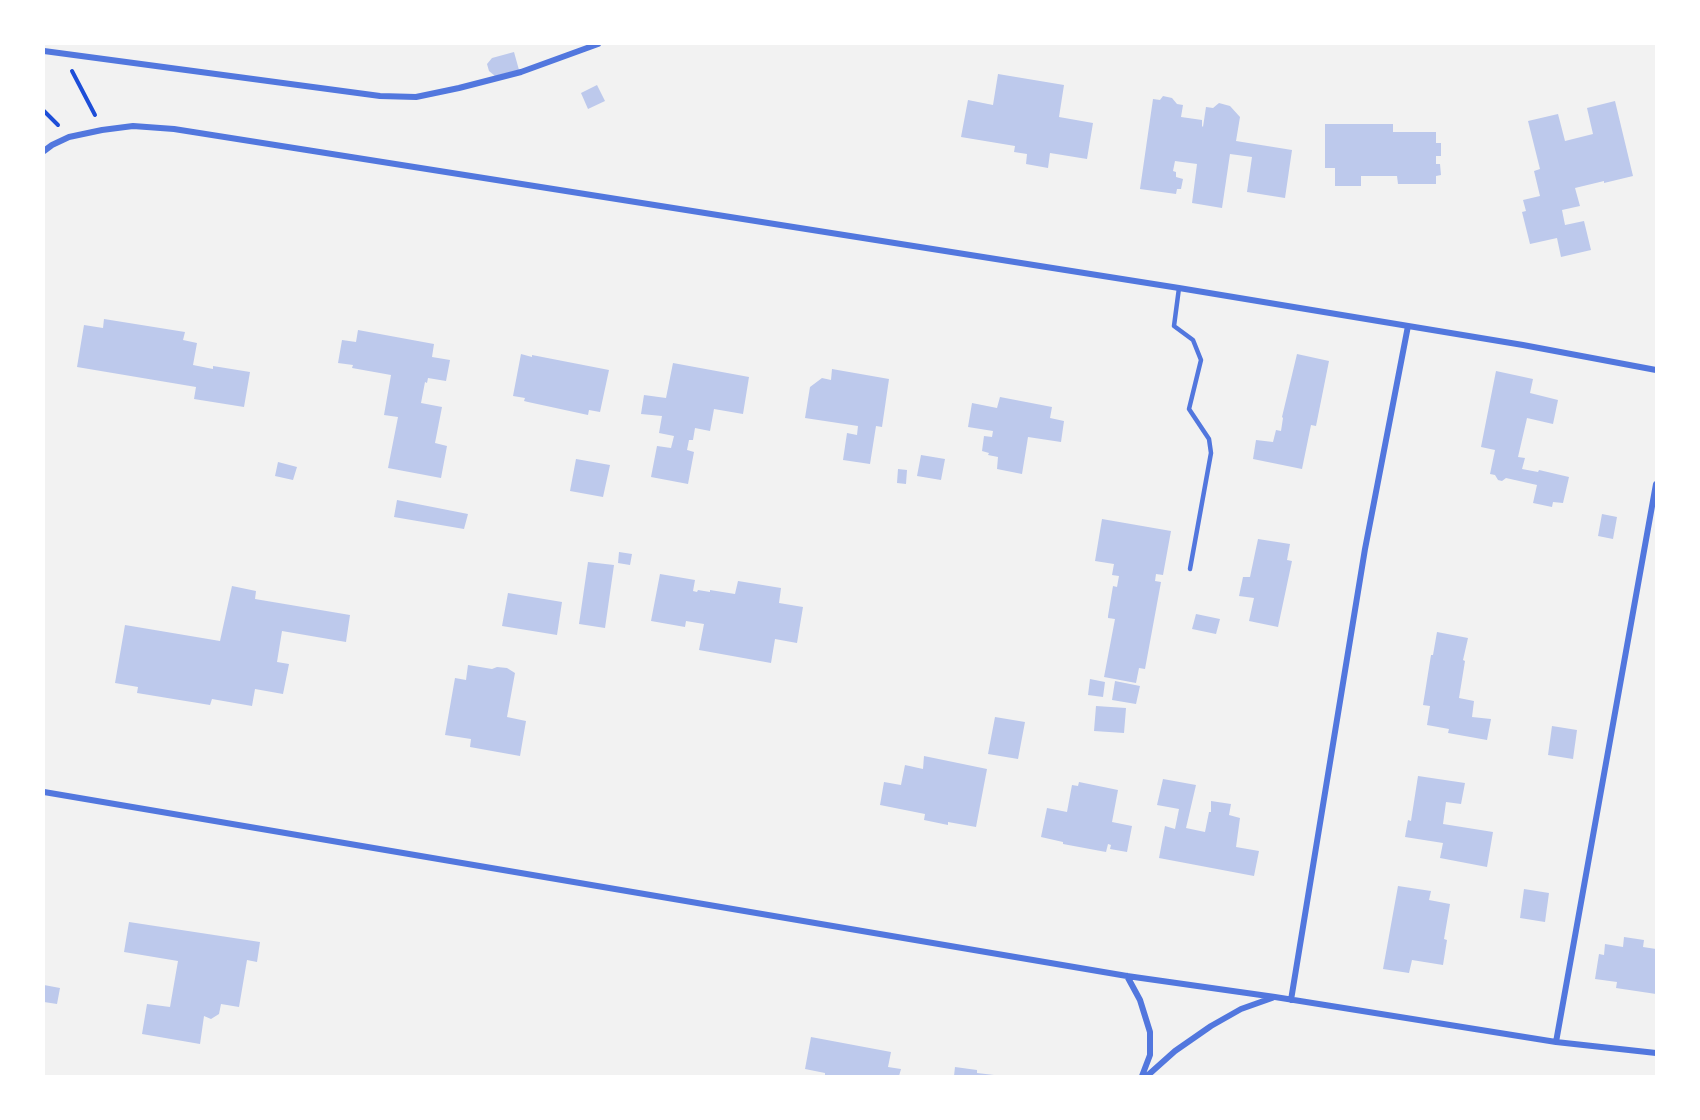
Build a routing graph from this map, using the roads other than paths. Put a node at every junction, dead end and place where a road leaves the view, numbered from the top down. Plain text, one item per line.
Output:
1 (598, 44) edge
2 (44, 51) edge
3 (44, 151) edge
4 (1179, 288) junction
5 (1408, 326) junction
6 (1656, 370) edge
7 (1656, 484) edge
8 (1190, 569) dead end
9 (44, 792) edge
10 (1127, 976) junction
11 (1275, 997) junction
12 (1291, 1000) junction
13 (1556, 1042) junction
14 (1656, 1053) edge
15 (1142, 1077) edge
16 (1147, 1077) edge

1 - 2 street
3 - 4 street
4 - 5 street
4 - 8 lane
5 - 6 street
5 - 12 street
7 - 13 street
9 - 10 street
10 - 11 street
10 - 15 street
11 - 12 street
11 - 16 street
12 - 13 street
13 - 14 street

